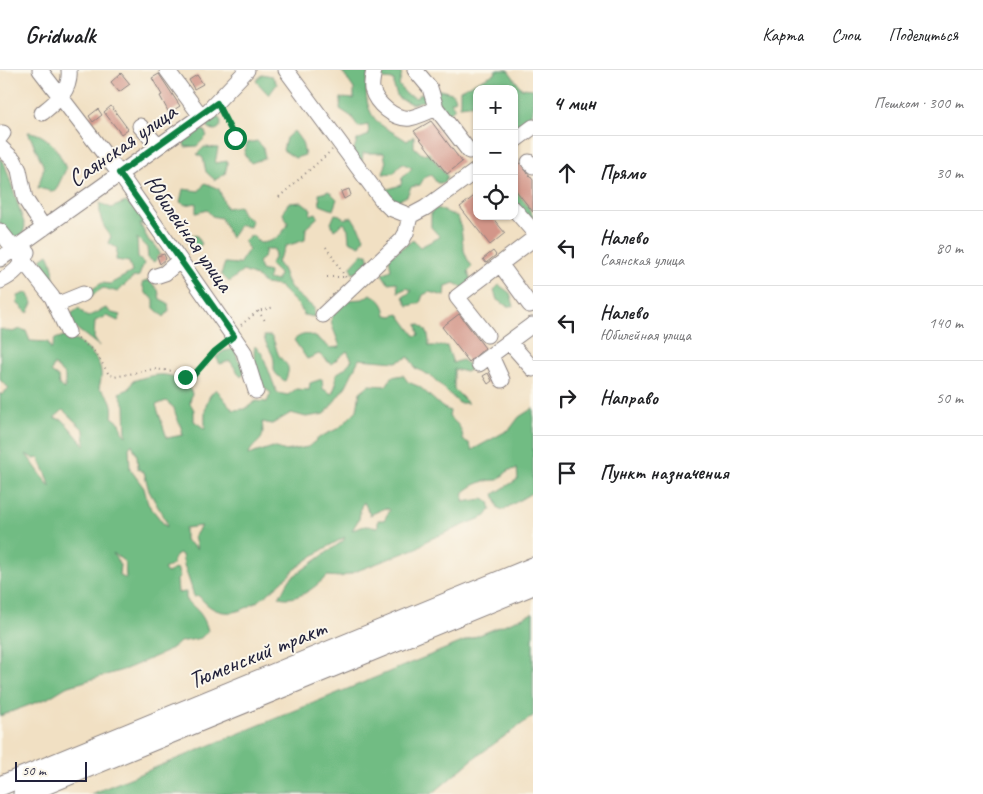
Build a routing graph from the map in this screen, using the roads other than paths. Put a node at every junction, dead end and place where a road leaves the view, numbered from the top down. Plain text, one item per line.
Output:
1 (40, 70) edge
2 (69, 70) edge
3 (168, 70) edge
4 (248, 70) edge
5 (286, 70) edge
6 (374, 70) edge
7 (415, 70) edge
8 (61, 99) junction
9 (436, 108) junction
10 (42, 113) dead end
11 (201, 116) junction
12 (140, 126) dead end
13 (533, 127) edge
14 (518, 138) edge
15 (1, 139) edge
16 (158, 146) junction
17 (469, 151) dead end
18 (119, 173) junction
19 (473, 173) edge
20 (518, 214) edge
21 (410, 216) junction
22 (0, 231) edge
23 (533, 231) edge
24 (39, 232) junction
25 (533, 239) edge
26 (20, 255) junction
27 (0, 259) edge
28 (180, 260) junction
29 (500, 264) junction
30 (156, 276) dead end
31 (0, 281) edge
32 (83, 294) dead end
33 (530, 304) dead end
34 (56, 306) junction
35 (323, 315) dead end
36 (532, 325) edge
37 (68, 332) road end
38 (487, 335) dead end
39 (510, 343) junction
40 (533, 369) edge
41 (502, 380) dead end
42 (256, 391) dead end
43 (533, 567) edge
44 (533, 585) edge
45 (0, 786) edge
46 (22, 794) edge

1 - 8 street, Юбилейная улица
2 - 8 street
3 - 11 street
4 - 11 street, Саянская улица
5 - 21 street
6 - 9 street
7 - 9 street
8 - 10 street
8 - 18 street, Юбилейная улица
9 - 17 street
11 - 16 street, Саянская улица
12 - 16 street
13 - 14 street
15 - 24 street
16 - 18 street, Саянская улица
18 - 24 street, Саянская улица
18 - 28 street, Юбилейная улица
19 - 21 street
20 - 23 street
21 - 35 street
22 - 26 street
24 - 26 street, Саянская улица
25 - 29 street
26 - 27 street
26 - 31 street
26 - 34 street
28 - 30 street
28 - 42 street, Юбилейная улица
29 - 33 street
29 - 38 street
32 - 34 street
34 - 37 street
36 - 39 street
39 - 40 street
39 - 41 street
43 - 45 main road, Тюменский тракт
44 - 46 main road, Тюменский тракт

